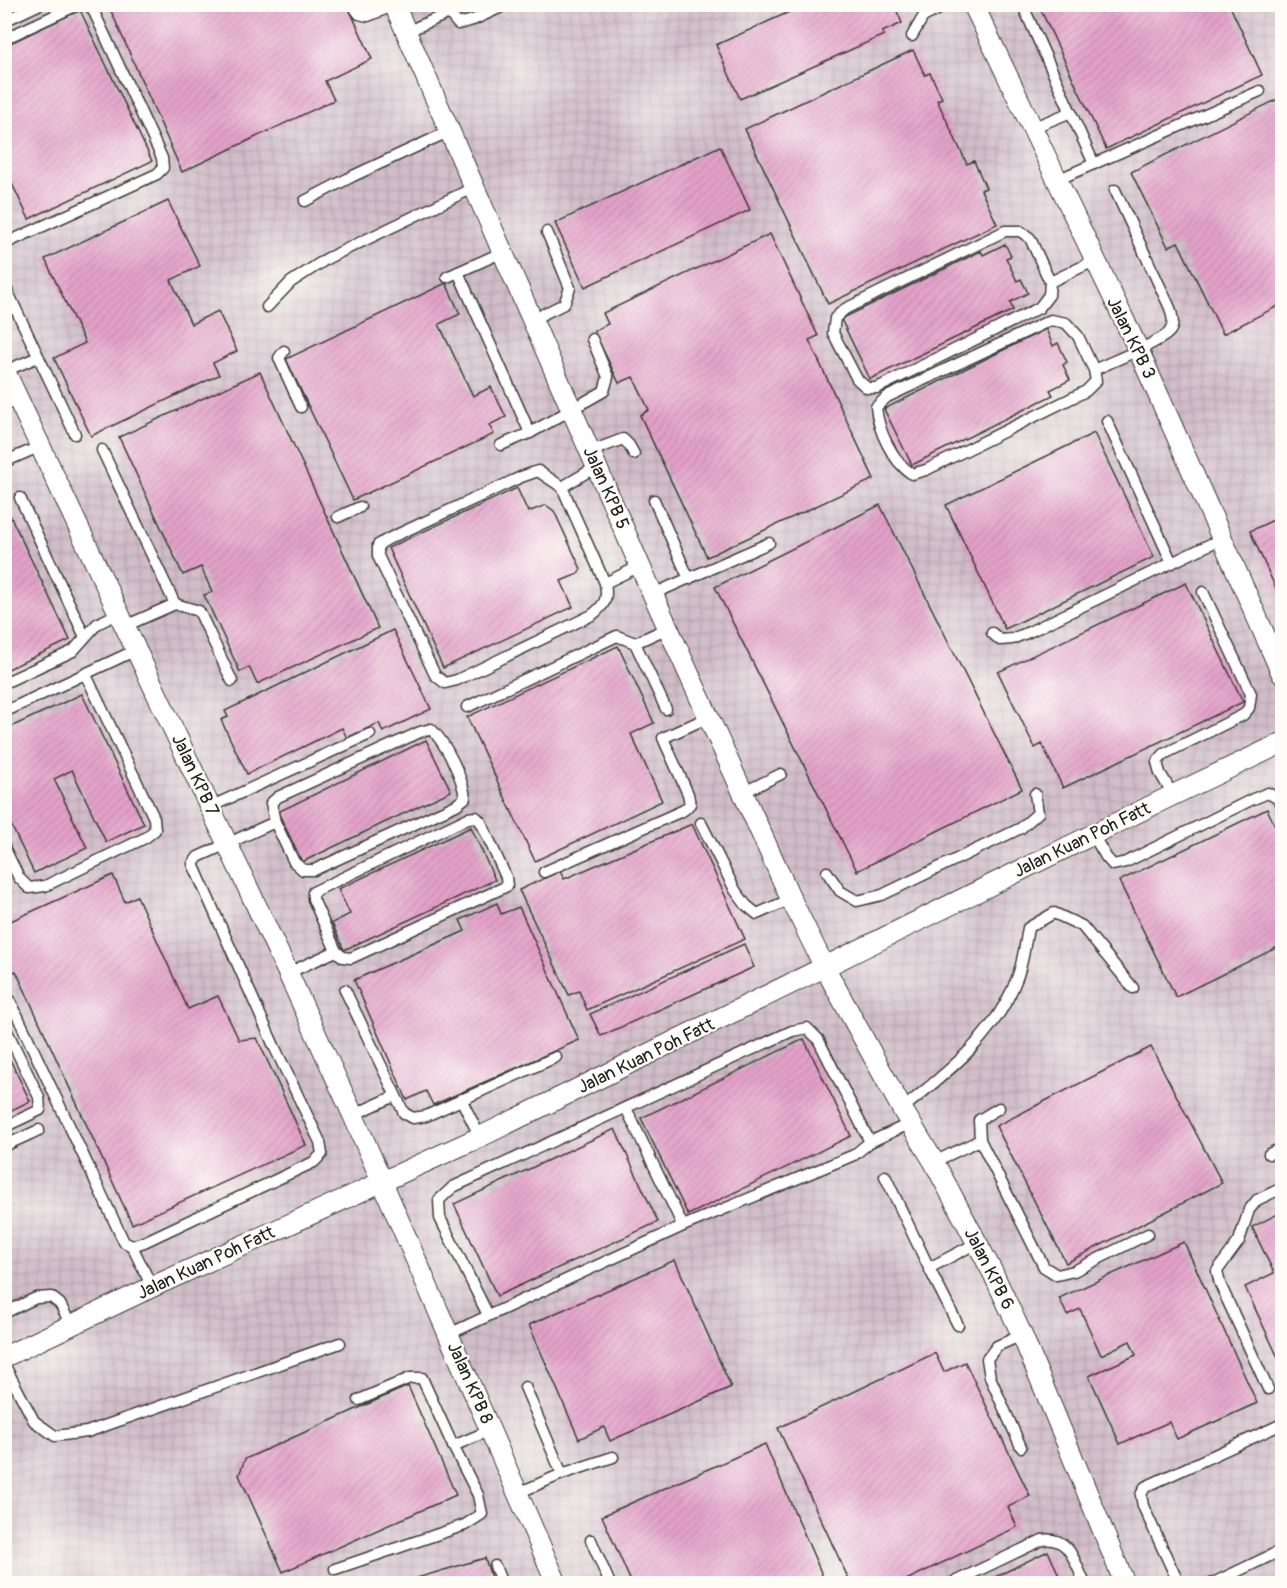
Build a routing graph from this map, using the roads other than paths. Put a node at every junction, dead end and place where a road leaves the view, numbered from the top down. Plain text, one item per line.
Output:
1 (40, 4) edge
2 (86, 4) edge
3 (352, 4) edge
4 (508, 4) edge
5 (949, 4) edge
6 (973, 4) edge
7 (394, 5) edge
8 (1023, 6) dead end
9 (447, 9) edge
10 (4, 21) edge
11 (406, 32) junction
12 (912, 36) dead end
13 (4, 39) edge
14 (1260, 91) dead end
15 (1071, 111) junction
16 (1032, 129) junction
17 (450, 131) junction
18 (1094, 164) junction
19 (1057, 180) junction
20 (475, 187) junction
21 (1115, 190) dead end
22 (305, 201) dead end
23 (547, 232) dead end
24 (4, 244) edge
25 (503, 252) junction
26 (1094, 261) junction
27 (458, 272) junction
28 (447, 277) dead end
29 (1050, 282) junction
30 (4, 284) edge
31 (267, 307) dead end
32 (533, 319) junction
33 (592, 339) dead end
34 (1138, 349) junction
35 (284, 351) dead end
36 (38, 357) junction
37 (5, 370) edge
38 (1095, 370) junction
39 (301, 407) dead end
40 (572, 410) junction
41 (1107, 421) dead end
42 (530, 433) junction
43 (75, 434) dead end
44 (501, 445) dead end
45 (41, 446) junction
46 (102, 450) dead end
47 (634, 453) dead end
48 (593, 459) junction
49 (4, 462) edge
50 (562, 487) junction
51 (20, 498) dead end
52 (654, 500) dead end
53 (360, 507) dead end
54 (338, 517) dead end
55 (1223, 538) junction
56 (769, 543) dead end
57 (1172, 563) junction
58 (640, 566) junction
59 (689, 579) junction
60 (605, 583) junction
61 (1203, 592) dead end
62 (652, 594) junction
63 (175, 604) junction
64 (122, 619) junction
65 (668, 628) junction
66 (992, 633) dead end
67 (85, 637) junction
68 (635, 643) junction
69 (136, 650) junction
70 (1282, 674) edge
71 (86, 675) junction
72 (232, 681) dead end
73 (4, 682) edge
74 (467, 706) dead end
75 (666, 709) dead end
76 (4, 712) edge
77 (709, 717) junction
78 (370, 734) dead end
79 (1282, 743) edge
80 (781, 774) dead end
81 (744, 792) junction
82 (1035, 794) dead end
83 (1173, 795) junction
84 (210, 807) junction
85 (1282, 807) edge
86 (275, 822) junction
87 (701, 823) dead end
88 (1093, 835) junction
89 (227, 844) junction
90 (4, 847) edge
91 (544, 872) dead end
92 (827, 872) dead end
93 (791, 899) junction
94 (336, 951) junction
95 (825, 968) junction
96 (288, 973) junction
97 (1133, 988) dead end
98 (345, 990) dead end
99 (10, 1000) dead end
100 (4, 1024) edge
101 (556, 1057) dead end
102 (396, 1096) junction
103 (461, 1099) junction
104 (626, 1108) junction
105 (999, 1108) dead end
106 (353, 1115) junction
107 (906, 1116) junction
108 (4, 1127) edge
109 (39, 1130) dead end
110 (480, 1137) junction
111 (980, 1140) junction
112 (870, 1142) junction
113 (4, 1146) edge
114 (1282, 1148) edge
115 (1269, 1154) dead end
116 (934, 1162) junction
117 (885, 1176) dead end
118 (382, 1183) junction
119 (1282, 1188) edge
120 (683, 1226) junction
121 (1148, 1234) dead end
122 (977, 1243) junction
123 (132, 1246) junction
124 (929, 1268) junction
125 (152, 1287) junction
126 (4, 1313) edge
127 (488, 1315) junction
128 (71, 1325) junction
129 (958, 1325) dead end
130 (449, 1334) junction
131 (1022, 1335) junction
132 (340, 1342) dead end
133 (4, 1357) edge
134 (4, 1364) edge
135 (525, 1387) dead end
136 (1268, 1389) dead end
137 (359, 1400) dead end
138 (1282, 1424) edge
139 (491, 1430) junction
140 (453, 1446) junction
141 (1021, 1447) dead end
142 (613, 1457) dead end
143 (562, 1474) junction
144 (518, 1493) junction
145 (591, 1540) dead end
146 (1282, 1550) edge
147 (495, 1566) dead end
148 (335, 1569) dead end
149 (502, 1584) edge
150 (557, 1584) edge
151 (610, 1584) edge
152 (950, 1584) edge
153 (1085, 1584) edge
154 (1125, 1584) edge
155 (1179, 1584) edge
156 (1211, 1584) edge

1 - 10 lane
2 - 13 lane
2 - 24 lane
3 - 7 lane
4 - 9 lane
5 - 12 lane
6 - 16 street, Jalan KPB 3
7 - 11 street, Jalan KPB 5
8 - 15 lane
9 - 11 lane
11 - 17 street, Jalan KPB 5
14 - 18 lane
15 - 16 lane
15 - 18 lane
16 - 19 street, Jalan KPB 3
17 - 20 street, Jalan KPB 5
17 - 22 lane
18 - 19 lane
19 - 26 street, Jalan KPB 3
20 - 25 street, Jalan KPB 5
20 - 31 lane
21 - 34 lane
23 - 32 lane
25 - 27 lane
25 - 32 street, Jalan KPB 5
26 - 29 lane
26 - 34 street, Jalan KPB 3
27 - 28 lane
27 - 42 lane
29 - 29 lane
30 - 36 lane
32 - 40 street, Jalan KPB 5
33 - 40 lane
34 - 38 lane
34 - 55 street, Jalan KPB 3
35 - 39 lane
36 - 37 lane
36 - 43 lane
37 - 45 street, Jalan KPB 7
38 - 38 lane
40 - 42 lane
40 - 48 street, Jalan KPB 5
41 - 57 lane
42 - 44 lane
45 - 49 lane
45 - 64 street, Jalan KPB 7
46 - 63 lane
47 - 48 lane
48 - 50 lane
48 - 58 street, Jalan KPB 5
50 - 60 lane
50 - 60 lane
51 - 67 lane
52 - 59 lane
53 - 54 lane
55 - 57 lane
55 - 70 street, Jalan KPB 3
56 - 59 lane
57 - 66 lane
58 - 60 lane
58 - 62 street, Jalan KPB 5
59 - 62 lane
61 - 83 lane
62 - 65 street, Jalan KPB 5
63 - 64 lane
63 - 72 lane
64 - 67 lane
64 - 69 street, Jalan KPB 7
65 - 68 lane
65 - 77 street, Jalan KPB 5
67 - 73 lane
68 - 74 lane
68 - 75 lane
69 - 71 lane
69 - 84 street, Jalan KPB 7
71 - 76 lane
71 - 90 lane
77 - 81 street, Jalan KPB 5
77 - 91 lane
78 - 84 lane
79 - 83 street, Jalan Kuan Poh Fatt
80 - 81 lane
81 - 93 street, Jalan KPB 5
82 - 92 lane
83 - 88 street, Jalan Kuan Poh Fatt
84 - 89 street, Jalan KPB 7
85 - 88 lane
86 - 86 lane
86 - 89 lane
87 - 93 lane
88 - 95 street, Jalan Kuan Poh Fatt
89 - 96 street, Jalan KPB 7
89 - 123 lane
93 - 95 street, Jalan KPB 5
94 - 94 lane
94 - 96 lane
95 - 107 street, Jalan KPB 6
95 - 110 street, Jalan Kuan Poh Fatt
96 - 106 street, Jalan KPB 7
97 - 107 lane
98 - 102 lane
99 - 123 lane
100 - 108 lane
101 - 103 lane
102 - 103 lane
102 - 106 lane
103 - 110 lane
104 - 112 lane
104 - 120 lane
104 - 127 lane
105 - 111 lane
106 - 118 street, Jalan KPB 7
107 - 112 lane
107 - 116 street, Jalan KPB 6
109 - 113 lane
110 - 118 street, Jalan Kuan Poh Fatt
111 - 116 lane
111 - 121 lane
112 - 120 lane
114 - 115 lane
116 - 122 street, Jalan KPB 6
117 - 124 lane
118 - 125 street, Jalan Kuan Poh Fatt
118 - 130 street, Jalan KPB 8
119 - 136 lane
120 - 127 lane
122 - 124 lane
122 - 131 street, Jalan KPB 6
123 - 125 lane
124 - 129 lane
125 - 128 street, Jalan Kuan Poh Fatt
126 - 128 lane
127 - 130 lane
128 - 133 street, Jalan Kuan Poh Fatt
130 - 139 street, Jalan KPB 8
131 - 141 lane
131 - 154 street, Jalan KPB 6
132 - 134 lane
135 - 143 lane
137 - 140 lane
138 - 155 lane
139 - 140 lane
139 - 144 street, Jalan KPB 8
140 - 148 lane
142 - 143 lane
143 - 144 lane
144 - 150 street, Jalan KPB 8
145 - 151 lane
146 - 156 lane
147 - 149 lane
152 - 153 lane

